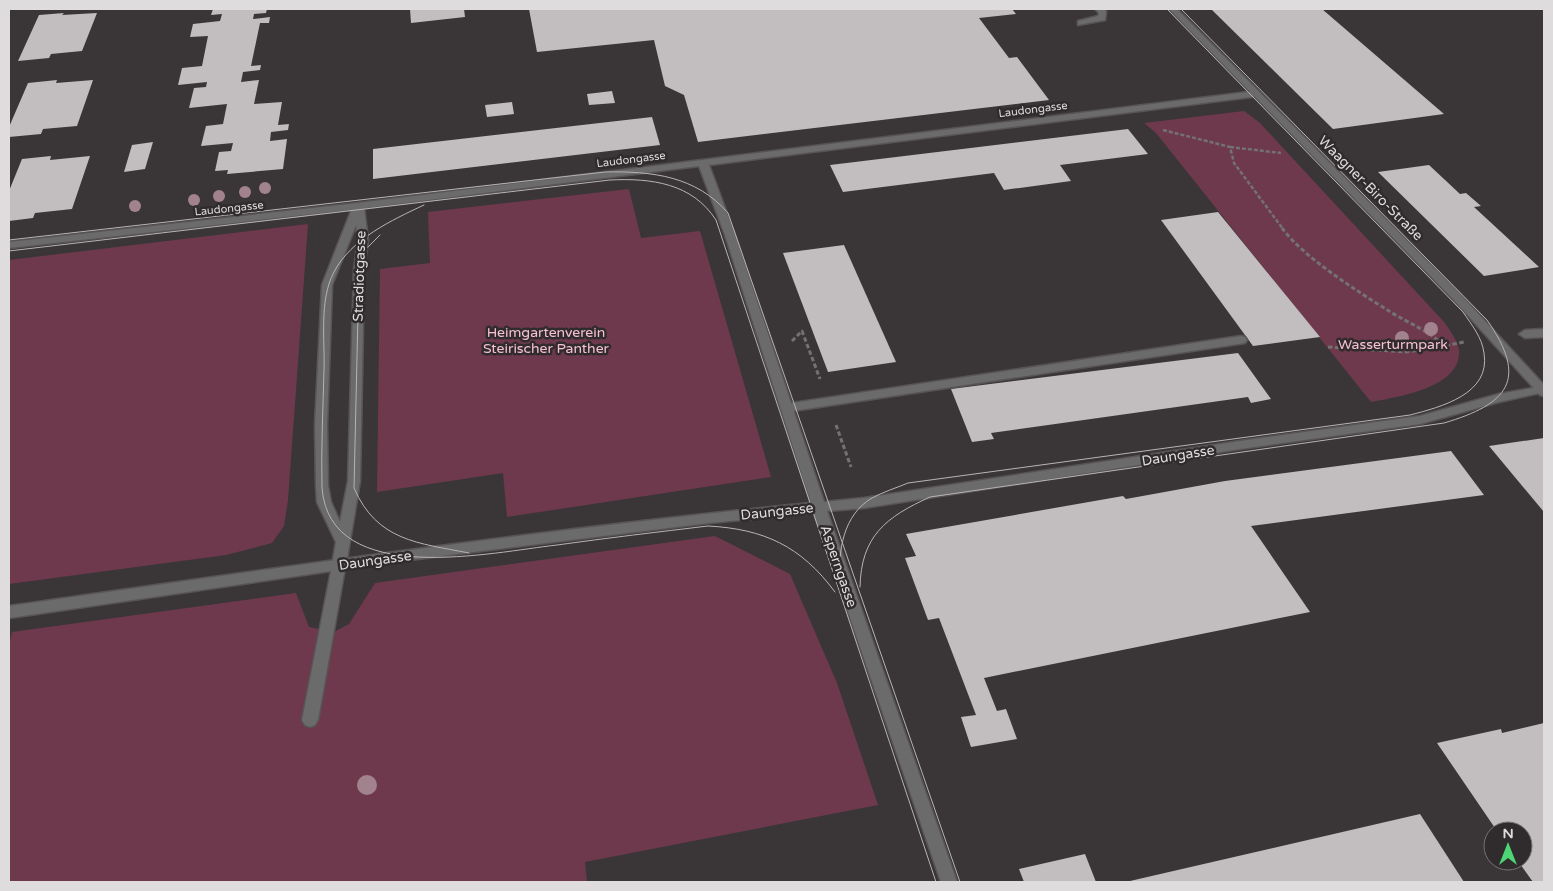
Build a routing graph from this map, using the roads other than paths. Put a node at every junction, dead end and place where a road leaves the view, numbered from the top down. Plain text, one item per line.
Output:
1 (1099, 9) edge
2 (1174, 9) edge
3 (1082, 23) dead end
4 (1256, 94) junction
5 (704, 163) junction
6 (358, 206) junction
7 (9, 245) edge
8 (1544, 333) edge
9 (1526, 334) dead end
10 (1241, 340) dead end
11 (1543, 390) edge
12 (786, 408) junction
13 (819, 507) junction
14 (343, 542) junction
15 (339, 565) junction
16 (9, 612) edge
17 (310, 720) dead end
18 (949, 882) edge

1 - 3 street
2 - 4 street, Waagner-Biro-Straße
4 - 5 street, Laudongasse
4 - 11 street, Waagner-Biro-Straße
5 - 6 street, Laudongasse
5 - 12 street, Asperngasse
6 - 7 street, Laudongasse
6 - 14 street, Stradiotgasse
6 - 14 street, Stradiotgasse
8 - 9 street
10 - 12 street
11 - 13 street, Daungasse
12 - 13 street, Asperngasse
13 - 15 street, Daungasse
13 - 18 street, Asperngasse
14 - 15 street, Stradiotgasse
15 - 16 street, Daungasse
15 - 17 street, Stradiotgasse

